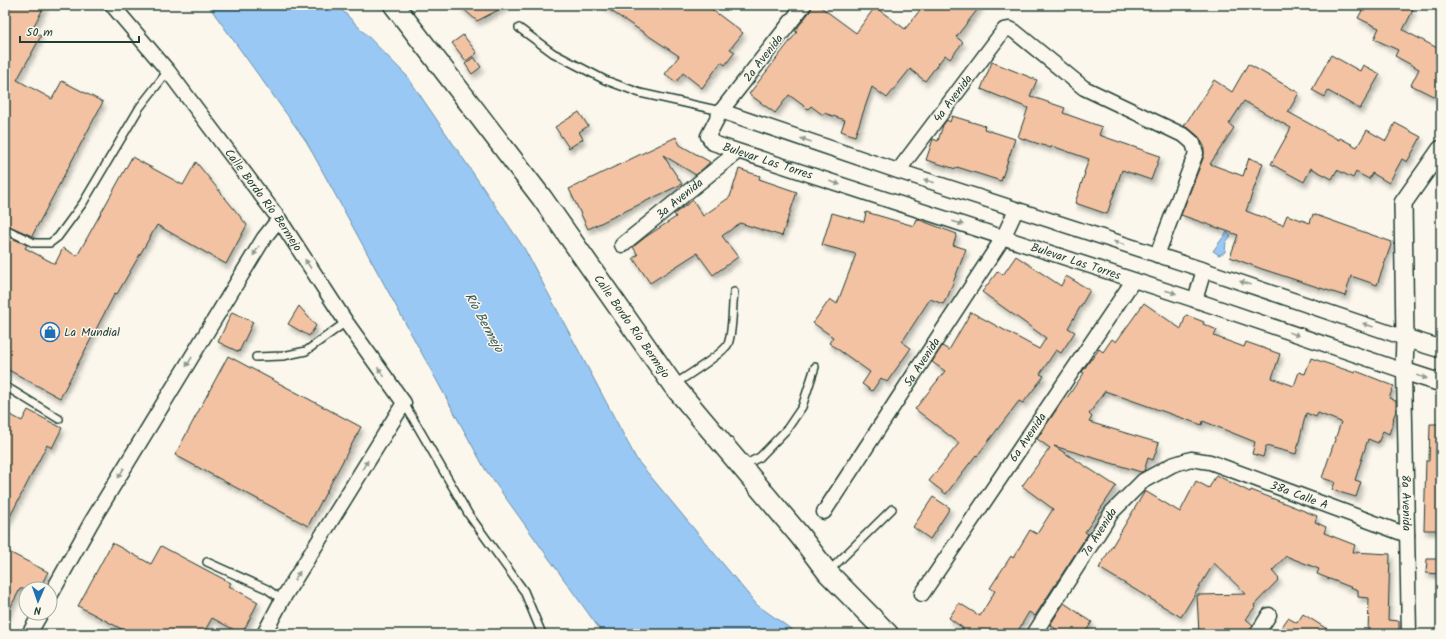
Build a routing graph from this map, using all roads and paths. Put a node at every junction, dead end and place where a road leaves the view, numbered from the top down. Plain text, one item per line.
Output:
1 (394, 5) edge
2 (804, 5) edge
3 (114, 6) edge
4 (519, 28) dead end
5 (168, 71) junction
6 (721, 111) junction
7 (1441, 149) edge
8 (737, 152) junction
9 (898, 171) junction
10 (1016, 210) junction
11 (279, 219) junction
12 (5, 230) edge
13 (1003, 238) junction
14 (622, 245) dead end
15 (1156, 255) junction
16 (1204, 270) junction
17 (1133, 281) junction
18 (734, 292) dead end
19 (1195, 300) junction
20 (346, 322) junction
21 (1405, 338) junction
22 (1441, 349) edge
23 (256, 357) dead end
24 (815, 367) dead end
25 (1404, 371) junction
26 (1441, 383) edge
27 (673, 385) junction
28 (5, 386) edge
29 (404, 403) junction
30 (60, 419) dead end
31 (1191, 460) joint
32 (742, 466) junction
33 (892, 509) dead end
34 (824, 512) dead end
35 (1407, 535) junction
36 (207, 562) dead end
37 (828, 573) junction
38 (58, 582) edge
39 (922, 594) dead end
40 (282, 600) junction
41 (1269, 615) dead end
42 (36, 621) edge
43 (29, 634) edge
44 (264, 634) edge
45 (542, 634) edge
46 (888, 634) edge
47 (1034, 634) edge
48 (1257, 634) edge
49 (1409, 634) edge

1 - 27 main road, Calle Bordo Río Bermejo
2 - 6 street, 2a Avenida
3 - 5 street, Calle Bordo Río Bermejo
4 - 6 lane
5 - 11 street, Calle Bordo Río Bermejo
5 - 12 lane
6 - 8 street, Bulevar Las Torres
9 -> 6 street
7 - 21 street
8 -> 13 street, Bulevar Las Torres
8 - 14 street, 3a Avenida
10 -> 9 street
9 - 15 street, 4a Avenida
10 - 13 street, 5a Avenida
15 -> 10 street
20 -> 11 street, Calle Bordo Río Bermejo
11 -> 38 street
13 - 17 street, Bulevar Las Torres
13 - 34 street, 5a Avenida
15 - 16 street
16 - 19 street
21 -> 16 street
17 -> 19 street, Bulevar Las Torres
17 - 39 street, 6a Avenida
18 - 27 lane
19 -> 25 street, Bulevar Las Torres
20 - 23 lane
29 -> 20 street, Calle Bordo Río Bermejo
21 - 22 street
21 - 25 street
24 - 32 lane
25 -> 26 street, Bulevar Las Torres
25 - 35 street, 8a Avenida
27 - 32 main road, Calle Bordo Río Bermejo
28 - 30 lane
40 -> 29 street
29 - 45 lane
31 - 35 street, 38a Calle A
31 - 47 street, 7a Avenida
32 - 37 main road, Calle Bordo Río Bermejo
33 - 37 lane
35 - 49 street, 8a Avenida
36 - 40 lane
37 - 46 main road, Calle Bordo Río Bermejo
40 - 44 street
41 - 48 street
42 - 43 street

